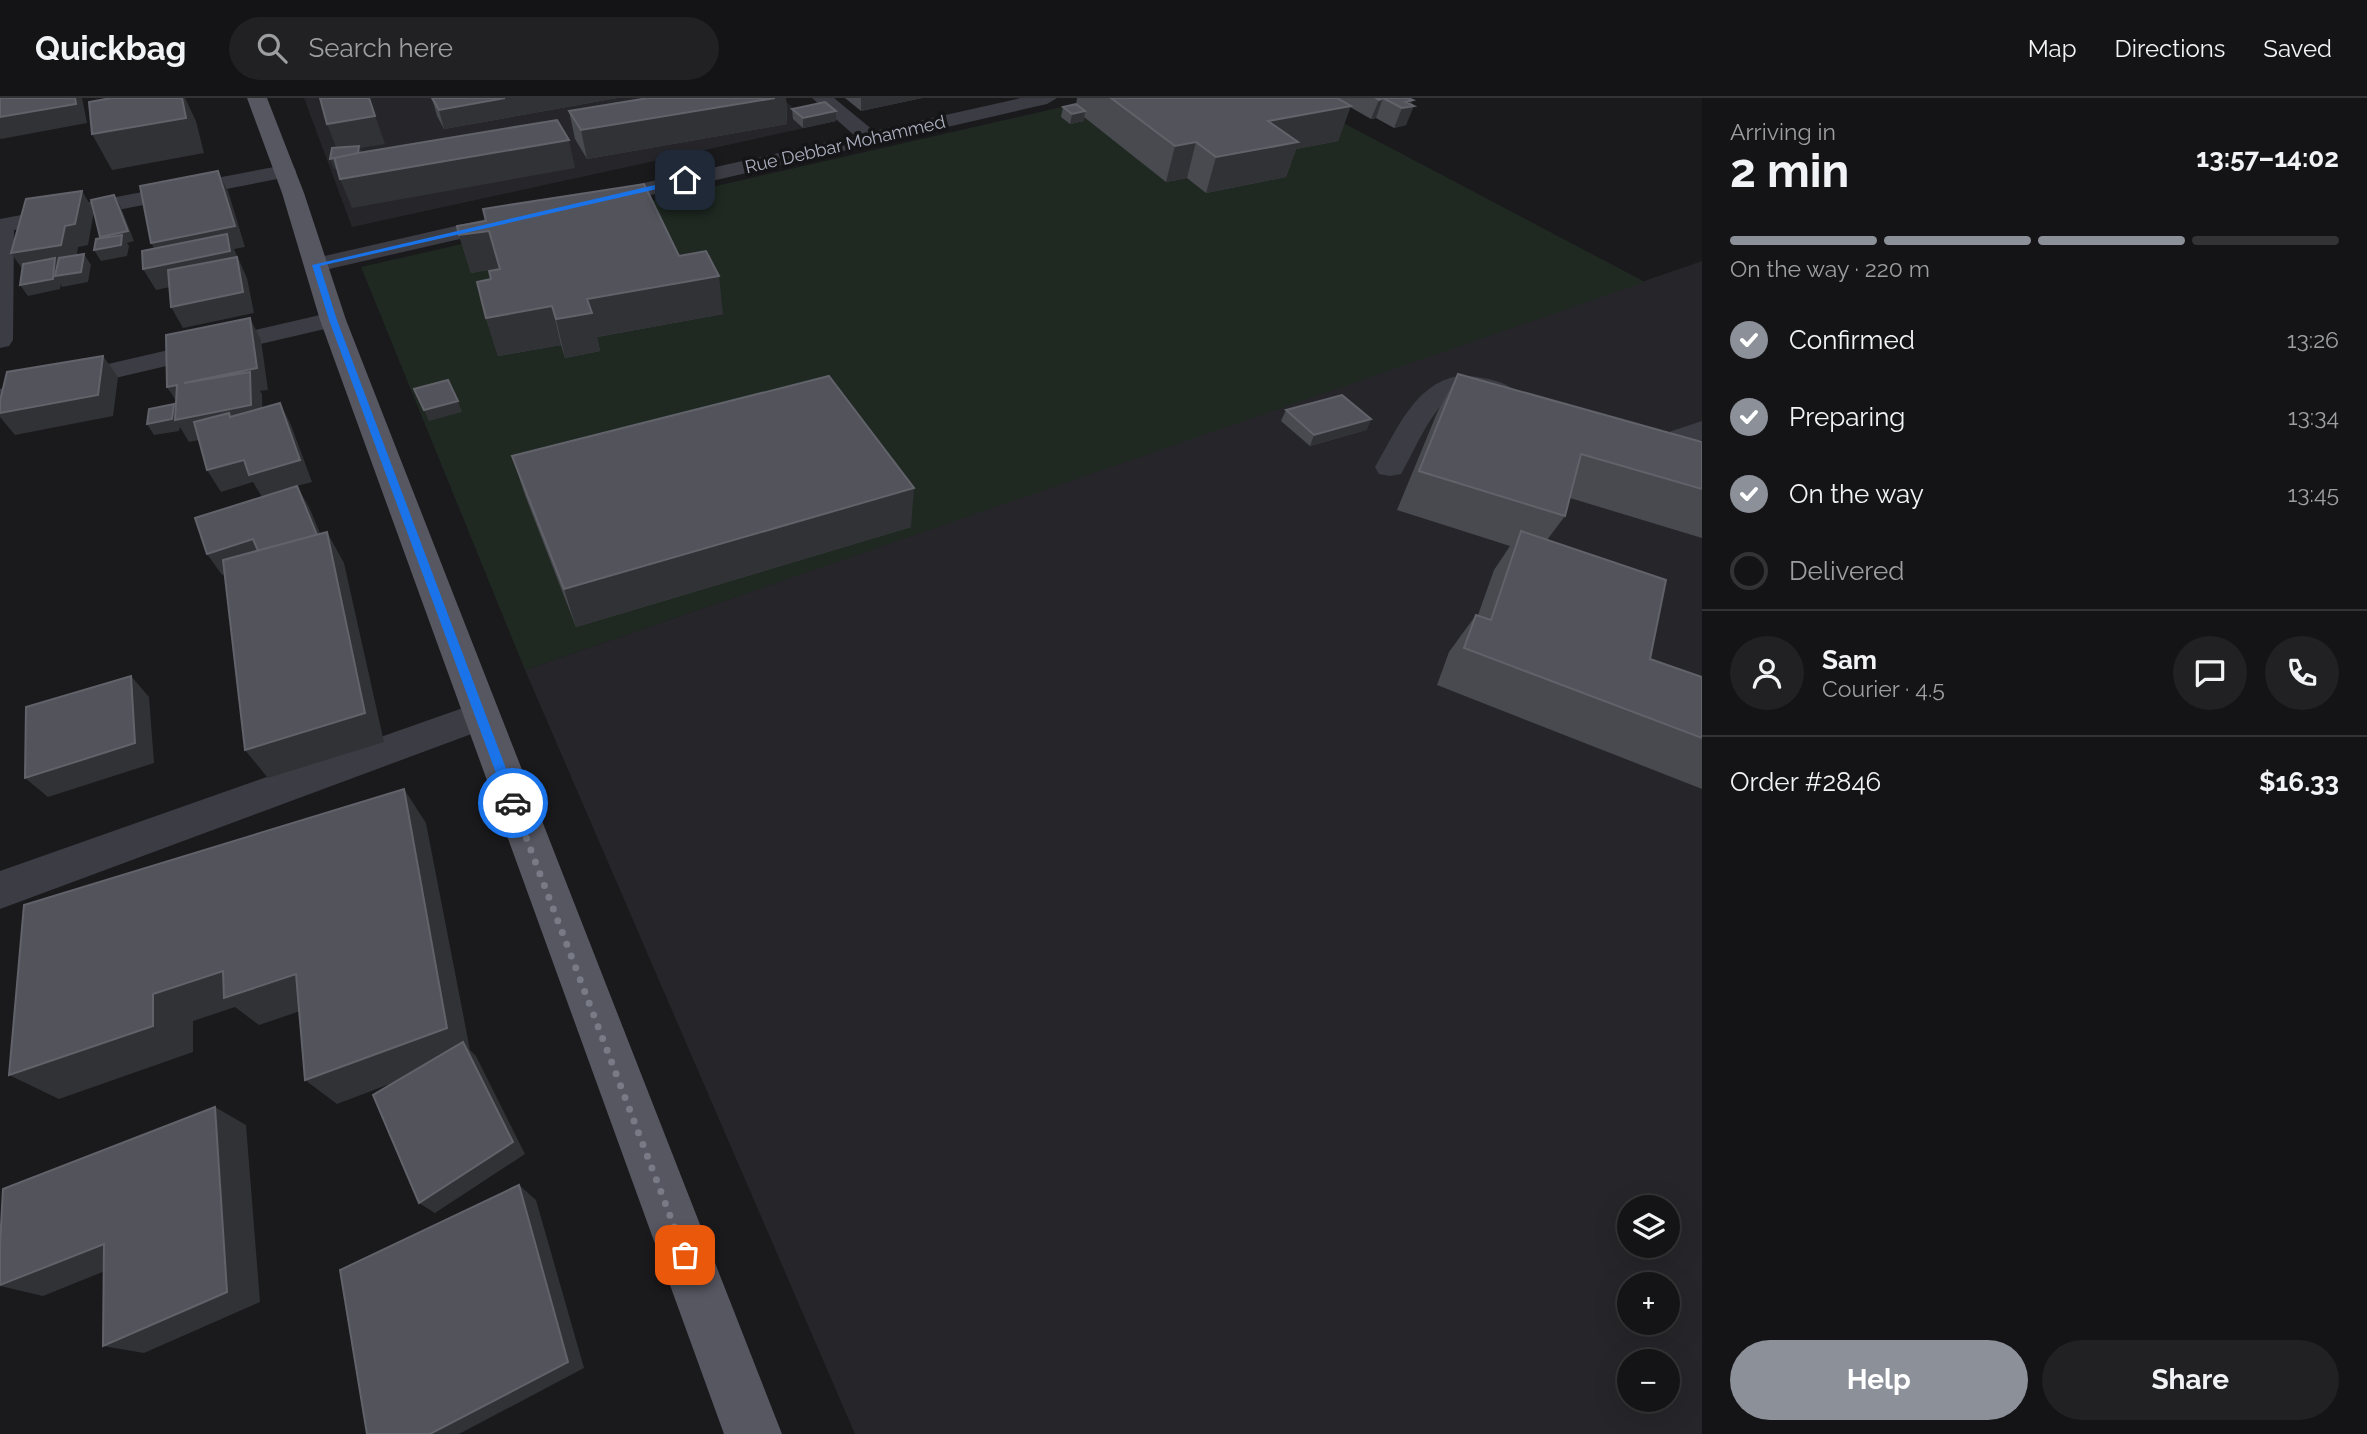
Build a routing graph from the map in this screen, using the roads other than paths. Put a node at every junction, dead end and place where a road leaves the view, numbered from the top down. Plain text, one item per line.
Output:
1 (257, 98) edge
2 (822, 98) edge
3 (1046, 98) edge
4 (870, 138) junction
5 (285, 171) junction
6 (573, 206) edge
7 (532, 215) edge
8 (1, 226) edge
9 (316, 265) junction
10 (333, 320) junction
11 (0, 340) edge
12 (0, 397) edge
13 (1536, 404) edge
14 (1608, 429) edge
15 (1702, 430) edge
16 (1391, 467) dead end
17 (480, 716) junction
18 (0, 890) edge
19 (753, 1434) edge

1 - 5 main road
2 - 4 street
3 - 4 street, Rue Debbar Mohammed
4 - 6 street, Rue Debbar Mohammed
5 - 8 street
5 - 9 main road
7 - 9 street
8 - 11 street
9 - 10 main road
10 - 12 street
10 - 17 main road
13 - 16 street
14 - 15 street
17 - 18 street
17 - 19 main road

